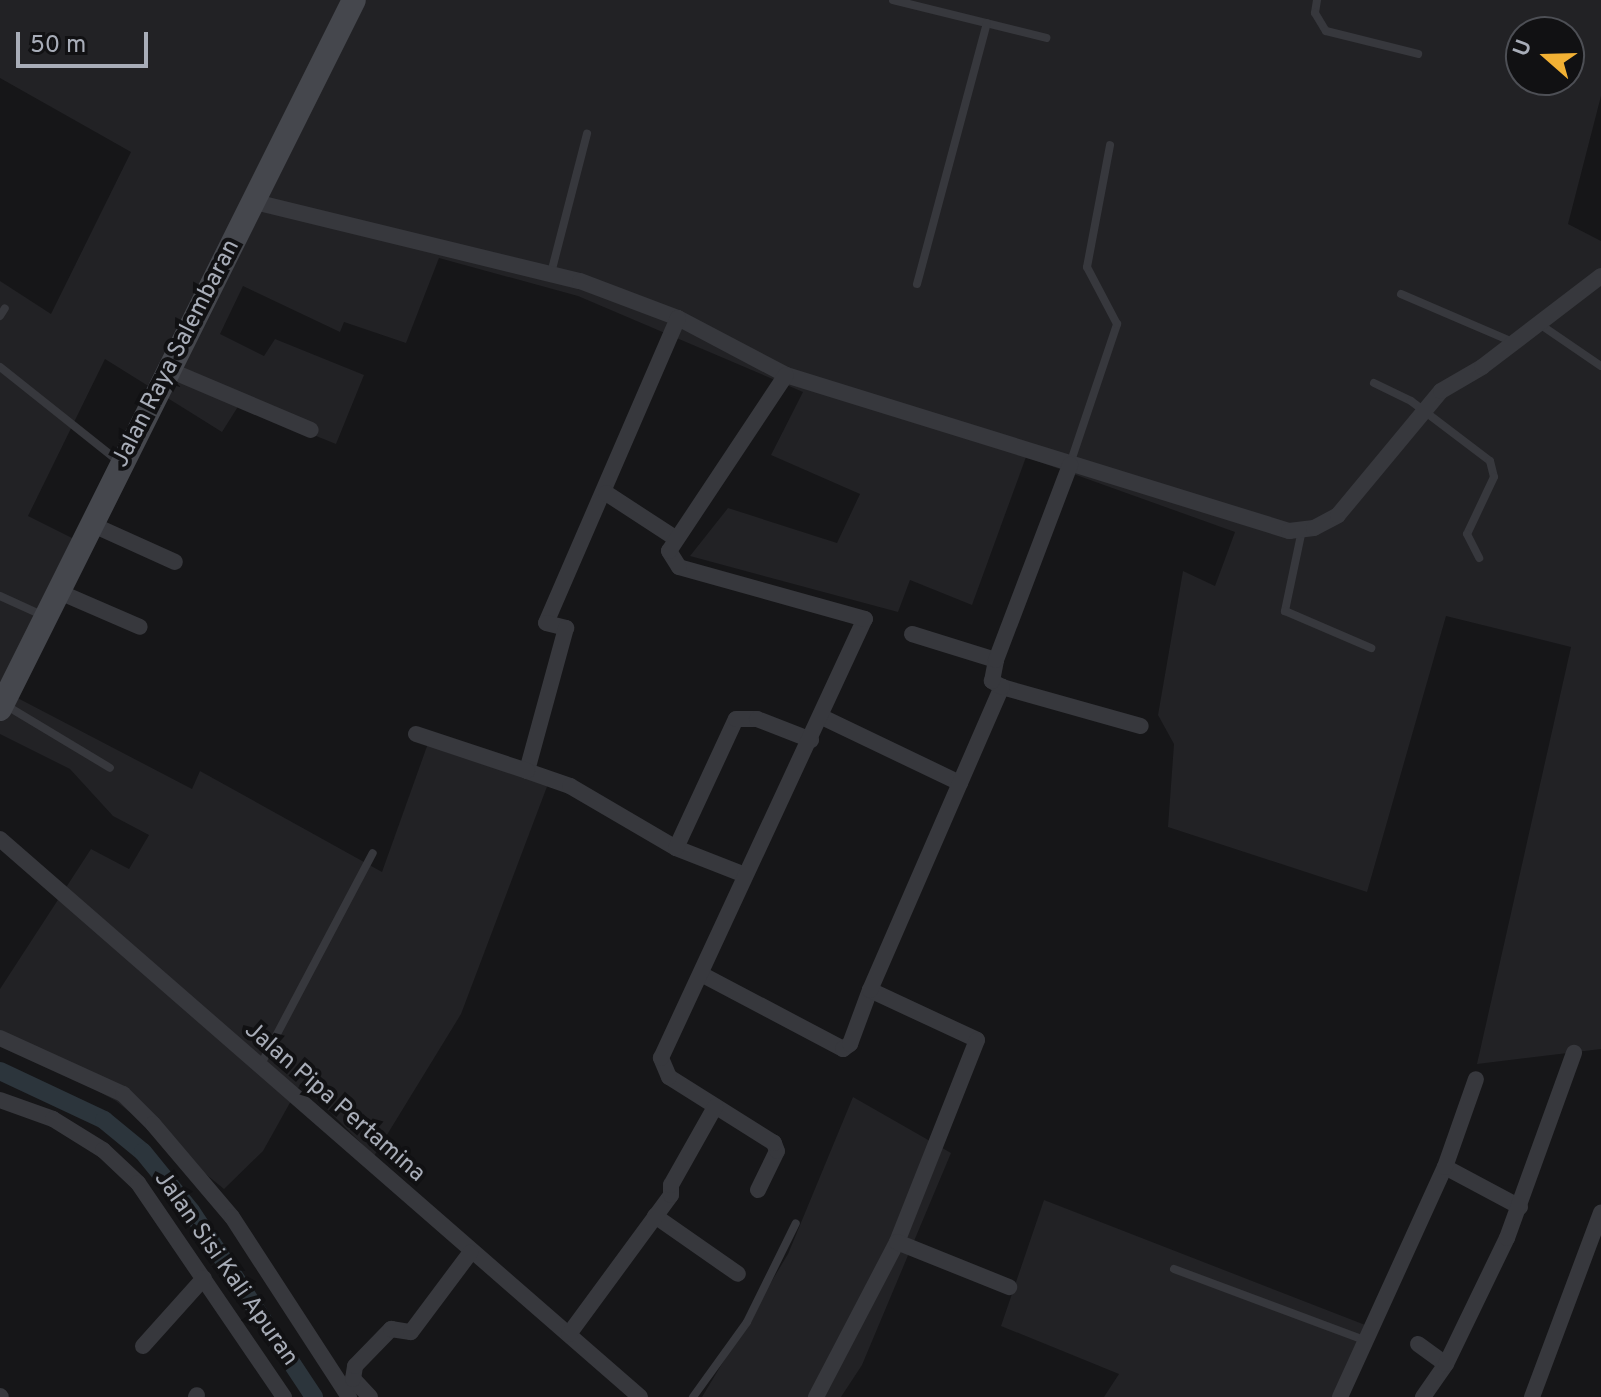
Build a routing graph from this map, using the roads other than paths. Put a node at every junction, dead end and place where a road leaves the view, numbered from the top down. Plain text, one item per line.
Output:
1 (354, 0) edge
2 (893, 0) edge
3 (1317, 0) edge
4 (987, 23) junction
5 (1046, 38) dead end
6 (1418, 54) dead end
7 (587, 134) dead end
8 (1110, 145) dead end
9 (255, 202) junction
10 (551, 273) junction
11 (1601, 276) edge
12 (917, 284) dead end
13 (1401, 294) dead end
14 (678, 318) junction
15 (1538, 323) junction
16 (1514, 342) junction
17 (1601, 366) edge
18 (0, 367) edge
19 (167, 369) junction
20 (786, 375) junction
21 (1374, 383) dead end
22 (1423, 410) junction
23 (311, 430) dead end
24 (121, 463) junction
25 (1070, 465) junction
26 (606, 493) junction
27 (91, 524) junction
28 (1302, 529) junction
29 (675, 538) junction
30 (1479, 558) dead end
31 (175, 562) dead end
32 (57, 591) junction
33 (0, 596) edge
34 (45, 616) junction
35 (140, 627) dead end
36 (912, 634) dead end
37 (1371, 648) dead end
38 (996, 660) junction
39 (1002, 687) junction
40 (1, 706) edge
41 (822, 717) junction
42 (1141, 726) dead end
43 (416, 734) dead end
44 (811, 740) junction
45 (110, 768) dead end
46 (527, 771) junction
47 (960, 783) junction
48 (0, 839) edge
49 (676, 848) junction
50 (373, 853) dead end
51 (745, 875) junction
52 (701, 974) junction
53 (870, 990) junction
54 (0, 1038) edge
55 (1574, 1053) dead end
56 (259, 1069) junction
57 (1476, 1079) dead end
58 (0, 1100) edge
59 (715, 1107) junction
60 (1445, 1167) junction
61 (758, 1190) dead end
62 (1520, 1207) junction
63 (1601, 1212) edge
64 (655, 1216) junction
65 (796, 1223) dead end
66 (897, 1242) junction
67 (470, 1253) junction
68 (1174, 1269) dead end
69 (738, 1274) dead end
70 (204, 1278) junction
71 (1009, 1287) dead end
72 (569, 1334) junction
73 (1364, 1340) junction
74 (1418, 1344) dead end
75 (143, 1346) dead end
76 (1446, 1364) junction
77 (284, 1397) edge
78 (349, 1397) edge
79 (370, 1397) edge
80 (640, 1397) edge
81 (693, 1397) edge
82 (816, 1397) edge
83 (1340, 1397) edge
84 (1423, 1397) edge
85 (1532, 1397) edge

1 - 9 main road, Jalan Raya Salembaran
2 - 4 lane
3 - 6 lane
4 - 5 lane
4 - 12 lane
7 - 10 lane
8 - 25 lane
9 - 10 street
9 - 19 main road, Jalan Raya Salembaran
10 - 14 street
11 - 15 street
13 - 16 lane
14 - 20 street
14 - 26 street
15 - 16 street
15 - 17 lane
16 - 22 street
18 - 24 lane
19 - 23 street
19 - 24 main road, Jalan Raya Salembaran
20 - 25 street
20 - 29 street
21 - 22 lane
22 - 28 street
22 - 30 lane
24 - 27 main road, Jalan Raya Salembaran
25 - 28 street
25 - 38 street
26 - 29 street
26 - 46 street
27 - 31 street
27 - 32 main road, Jalan Raya Salembaran
28 - 37 lane
29 - 41 street
32 - 34 main road, Jalan Raya Salembaran
32 - 35 street
33 - 34 lane
34 - 40 main road, Jalan Raya Salembaran
36 - 38 street
38 - 39 street
39 - 42 street
39 - 47 street
40 - 45 lane
41 - 44 street
41 - 47 street
43 - 46 street
44 - 49 street
44 - 51 street
46 - 49 street
47 - 53 street
48 - 56 street, Jalan Pipa Pertamina
49 - 51 street
50 - 56 lane
51 - 52 street
52 - 53 street
52 - 59 street
53 - 66 street
54 - 78 street
55 - 62 street
56 - 67 street, Jalan Pipa Pertamina
57 - 60 street
58 - 70 street, Jalan Sisi Kali Apuran
59 - 61 street
59 - 64 street
60 - 62 street
60 - 73 street
62 - 76 street
63 - 85 street
64 - 69 street
64 - 72 street
65 - 81 lane
66 - 71 street
66 - 82 street
67 - 72 street, Jalan Pipa Pertamina
67 - 79 street
68 - 73 lane
70 - 75 street
70 - 77 street, Jalan Sisi Kali Apuran
72 - 80 street, Jalan Pipa Pertamina
73 - 83 street
74 - 76 street
76 - 84 street

